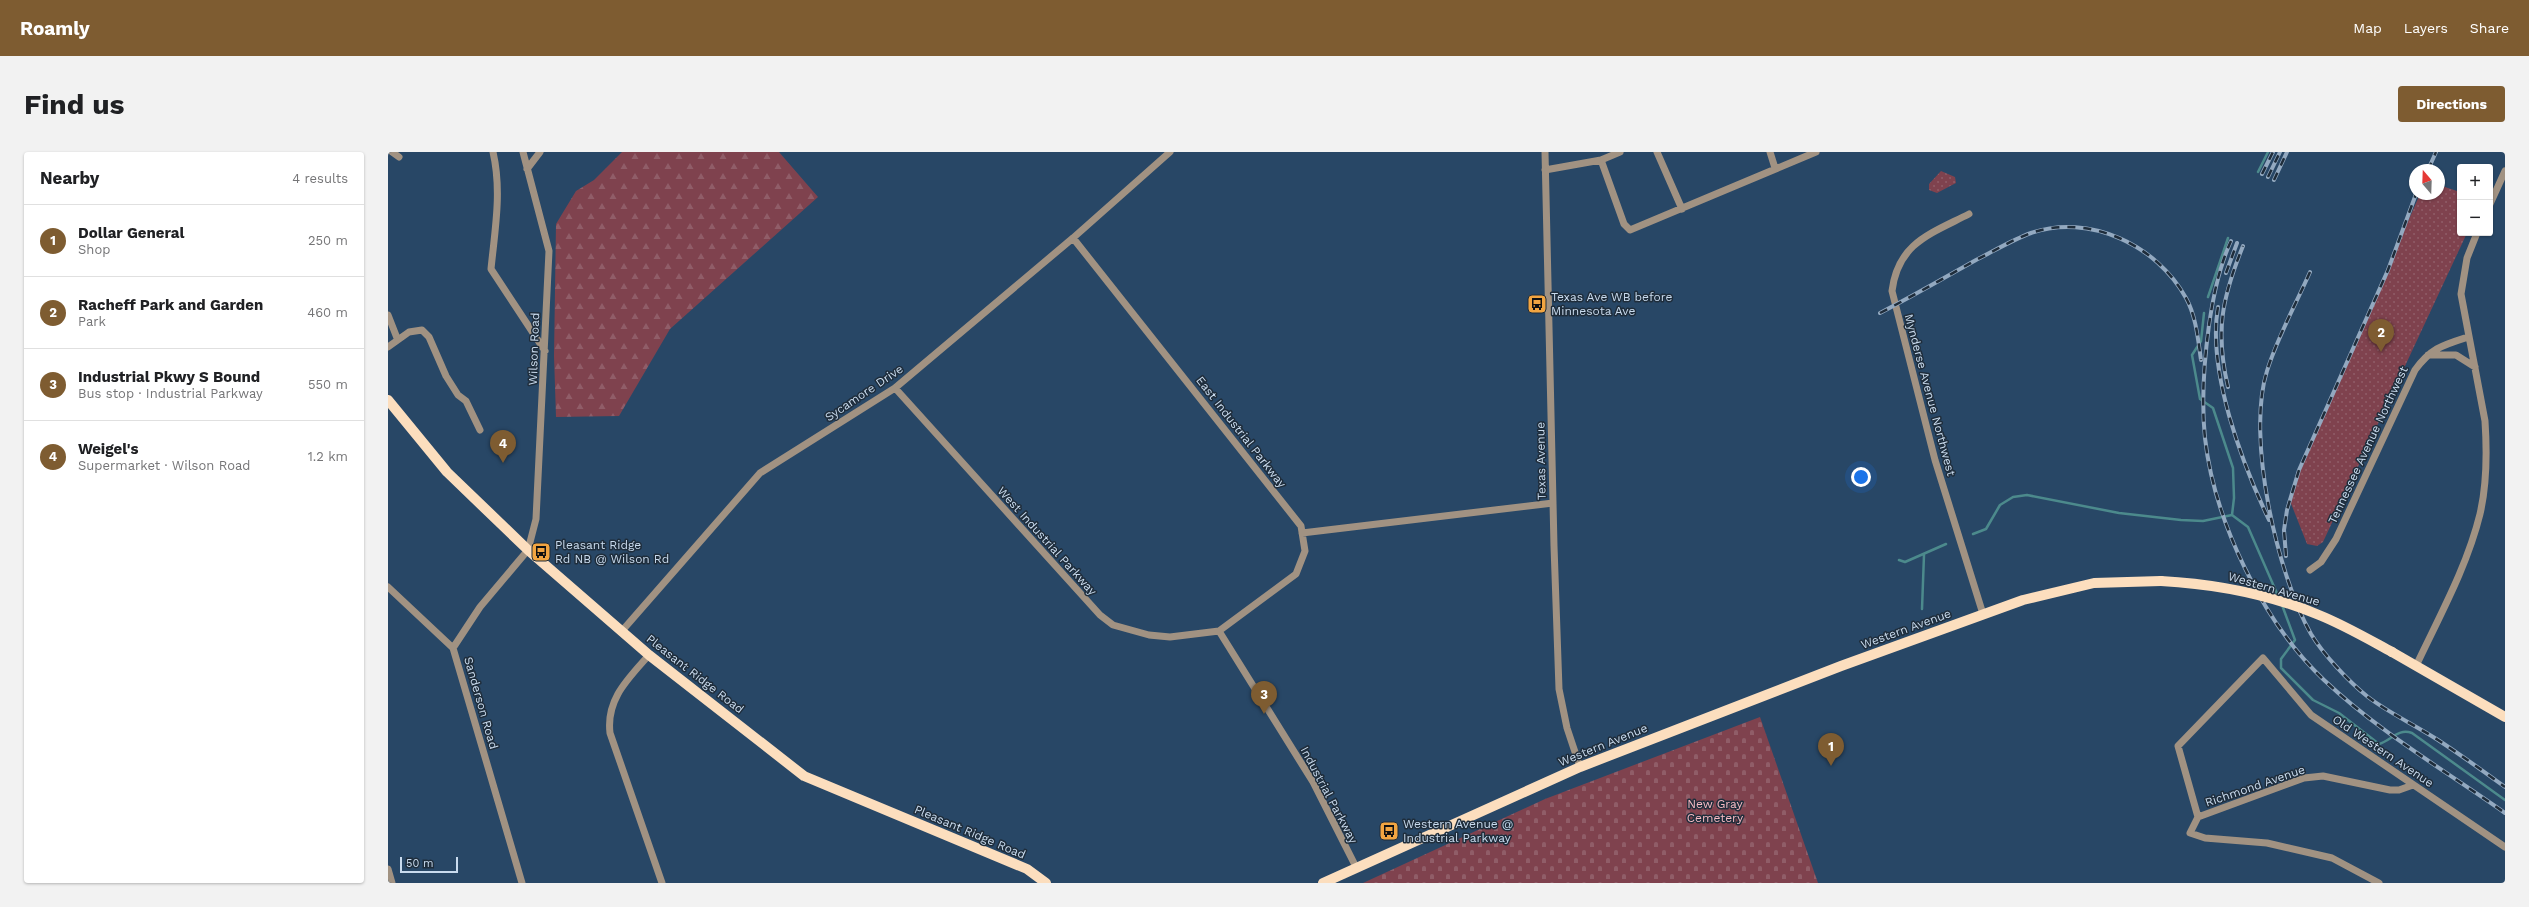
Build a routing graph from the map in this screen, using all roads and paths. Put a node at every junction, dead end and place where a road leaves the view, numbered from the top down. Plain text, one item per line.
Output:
1 (392, 152) edge
2 (493, 152) edge
3 (523, 152) edge
4 (540, 152) edge
5 (1170, 152) edge
6 (1545, 152) edge
7 (1620, 152) edge
8 (1657, 152) edge
9 (1770, 152) edge
10 (1816, 152) edge
11 (399, 157) dead end
12 (1601, 160) junction
13 (1775, 168) junction
14 (528, 169) junction
15 (1545, 170) junction
16 (2505, 171) edge
17 (2492, 200) edge
18 (1682, 209) junction
19 (1969, 214) dead end
20 (2476, 236) edge
21 (1073, 238) junction
22 (388, 315) edge
23 (2468, 337) junction
24 (397, 338) junction
25 (388, 347) edge
26 (545, 351) junction
27 (2426, 355) junction
28 (2475, 367) junction
29 (895, 388) junction
30 (388, 400) edge
31 (480, 430) dead end
32 (1553, 503) junction
33 (1302, 533) junction
34 (528, 550) junction
35 (2310, 570) dead end
36 (388, 587) edge
37 (1983, 614) junction
38 (1219, 631) junction
39 (621, 632) junction
40 (453, 648) junction
41 (649, 655) junction
42 (2416, 666) junction
43 (2505, 717) edge
44 (1580, 767) junction
45 (2413, 785) junction
46 (2198, 817) junction
47 (2505, 848) edge
48 (1356, 867) junction
49 (388, 869) edge
50 (392, 883) edge
51 (522, 883) edge
52 (662, 883) edge
53 (1046, 883) edge
54 (1323, 883) edge
55 (2379, 883) edge

1 - 11 street
2 - 26 street
3 - 14 street, Wilson Road
4 - 14 street
5 - 21 street, Sycamore Drive
6 - 15 street, Texas Avenue
7 - 12 street
8 - 18 street
9 - 13 street
10 - 13 street
12 - 15 street
12 - 18 street
13 - 18 street
14 - 26 street, Wilson Road
15 - 32 street, Texas Avenue
16 - 17 street
19 - 37 street, Mynderse Avenue Northwest
20 - 23 street
21 - 29 street, Sycamore Drive
21 - 33 street, East Industrial Parkway
22 - 24 street
23 - 27 street, Tennessee Avenue Northwest
23 - 28 street
24 - 25 street
24 - 31 street
26 - 34 street, Wilson Road
27 - 28 street
27 - 35 street, Tennessee Avenue Northwest
28 - 42 street
29 - 38 street, West Industrial Parkway
29 - 39 street, Sycamore Drive
30 - 34 main road, Pleasant Ridge Road
32 - 33 street
32 - 44 street, Texas Avenue
33 - 38 street, East Industrial Parkway
34 - 39 main road, Pleasant Ridge Road
34 - 40 street, Sanderson Road
36 - 40 street
37 - 42 main road, Western Avenue, bridge
37 - 44 main road, Western Avenue
38 - 48 street, Industrial Parkway
39 - 41 main road, Pleasant Ridge Road
40 - 51 street, Sanderson Road
41 - 52 street
41 - 53 main road, Pleasant Ridge Road
42 - 43 main road, Western Avenue
44 - 48 main road, Western Avenue
45 - 46 street, Richmond Avenue
45 - 46 street, Old Western Avenue
45 - 47 street, Old Western Avenue
46 - 55 street, Richmond Avenue
48 - 54 main road, Western Avenue
49 - 50 street

